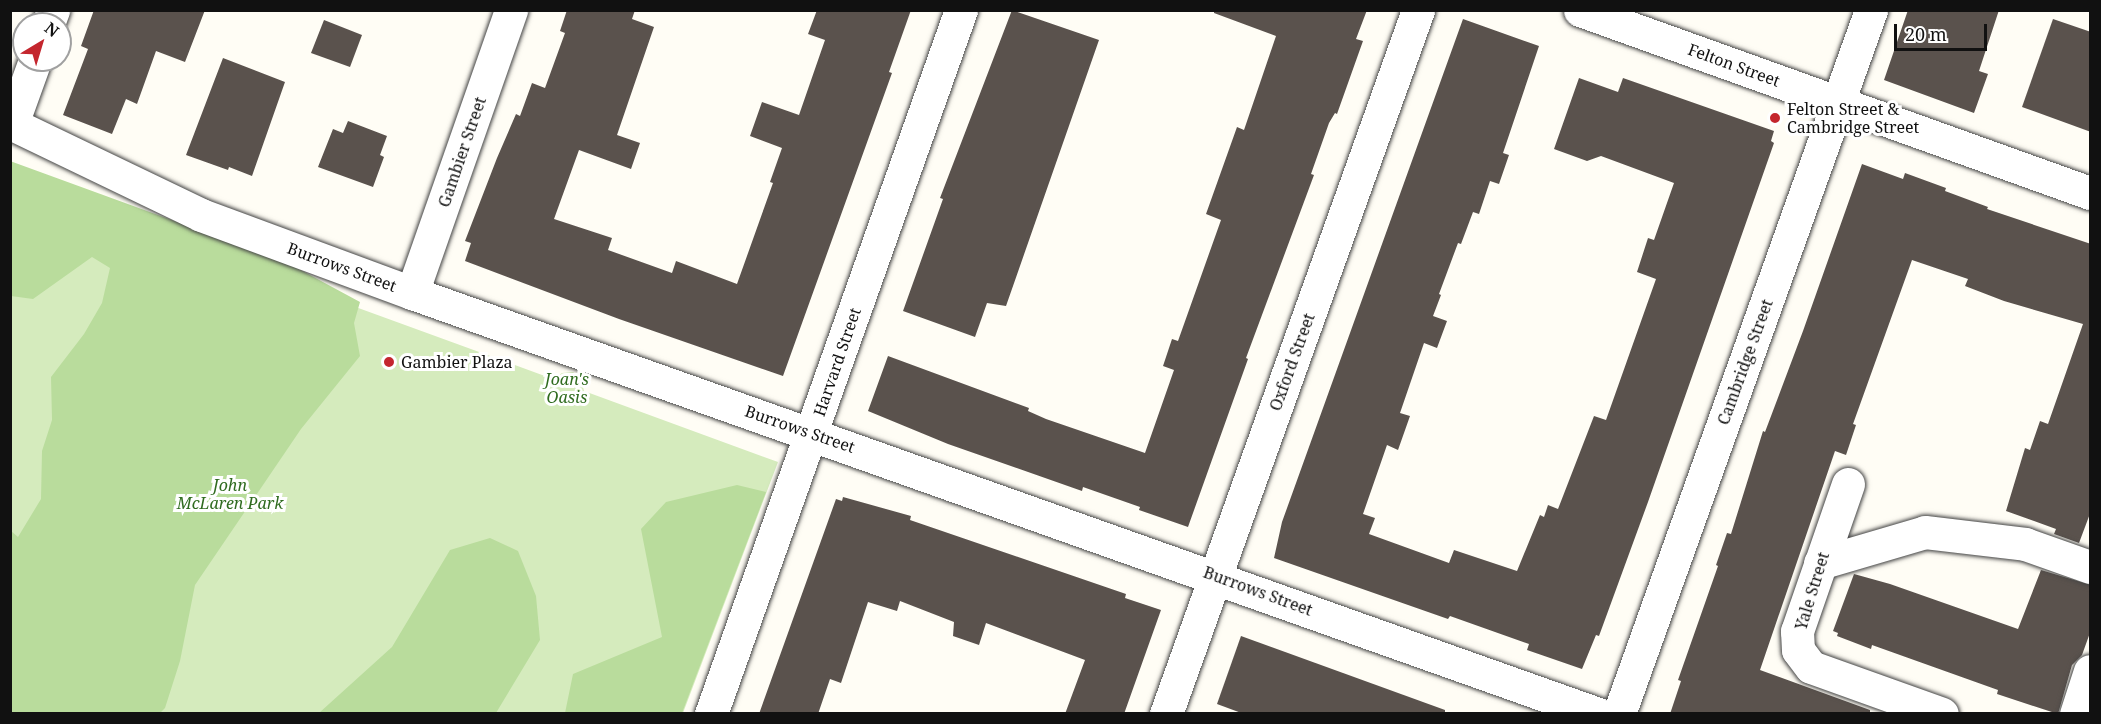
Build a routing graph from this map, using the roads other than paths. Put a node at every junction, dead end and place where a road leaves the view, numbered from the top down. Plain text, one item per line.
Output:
1 (511, 10) edge
2 (961, 10) edge
3 (1418, 10) edge
4 (1580, 10) edge
5 (1871, 10) edge
6 (30, 72) edge
7 (1838, 103) junction
8 (11, 123) edge
9 (2091, 193) edge
10 (412, 293) junction
11 (811, 434) junction
12 (1848, 484) dead end
13 (1820, 563) junction
14 (2091, 567) edge
15 (1216, 576) junction
16 (2091, 671) edge
17 (711, 714) edge
18 (1166, 714) edge
19 (1598, 714) edge
20 (1619, 714) edge
21 (1942, 714) edge
22 (2076, 714) edge

1 - 10 street, Gambier Street
2 - 11 street, Harvard Street
3 - 15 street, Oxford Street
4 - 7 street, Felton Street
5 - 7 street, Cambridge Street
6 - 8 street
7 - 9 street, Felton Street
7 - 20 street, Cambridge Street
8 - 10 street, Burrows Street
10 - 11 street, Burrows Street
11 - 15 street, Burrows Street
11 - 17 street, Harvard Street
12 - 13 street, Yale Street
13 - 14 street
13 - 21 street, Yale Street
15 - 18 street, Oxford Street
15 - 19 street, Burrows Street
16 - 22 street

